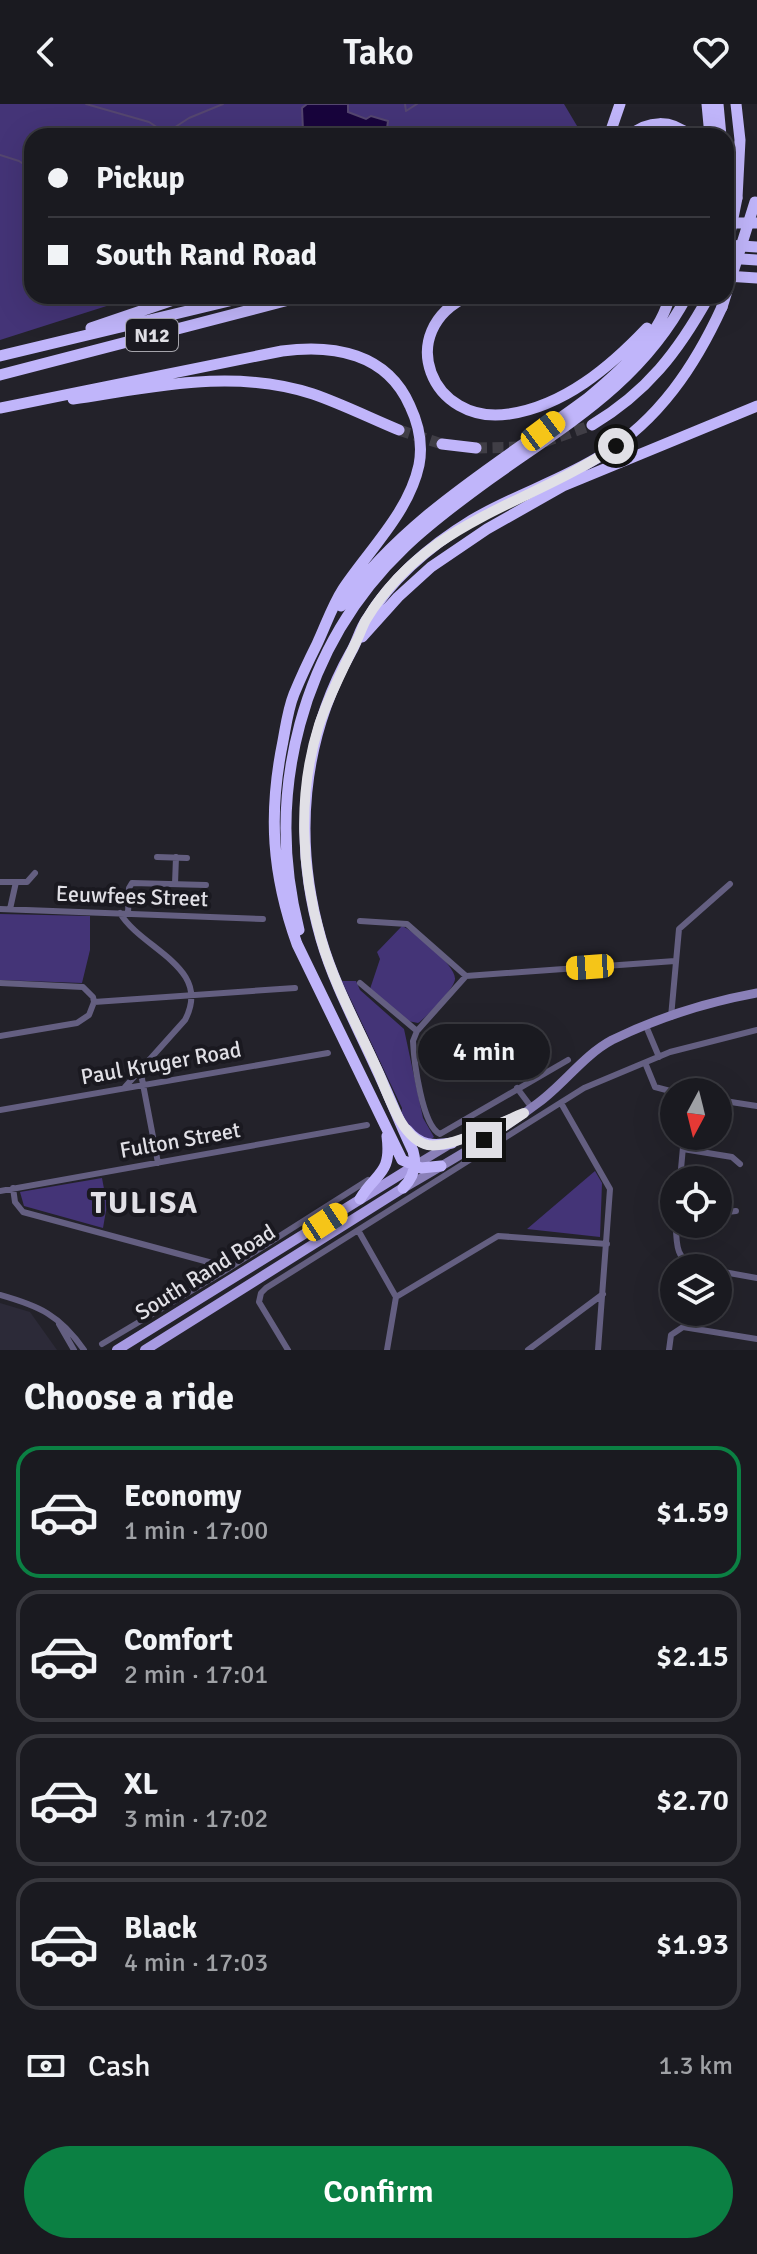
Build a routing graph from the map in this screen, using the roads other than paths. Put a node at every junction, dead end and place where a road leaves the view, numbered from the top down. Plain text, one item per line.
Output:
1 (620, 104) edge
2 (707, 104) edge
3 (718, 104) edge
4 (736, 104) edge
5 (612, 128) edge
6 (641, 128) edge
7 (677, 128) edge
8 (709, 128) edge
9 (720, 128) edge
10 (756, 198) edge
11 (734, 214) edge
12 (734, 223) edge
13 (757, 223) edge
14 (734, 246) edge
15 (757, 247) edge
16 (734, 256) edge
17 (757, 260) edge
18 (734, 269) edge
19 (734, 277) edge
20 (757, 278) edge
21 (162, 304) edge
22 (216, 304) edge
23 (273, 304) edge
24 (456, 304) edge
25 (666, 304) edge
26 (667, 304) edge
27 (683, 304) edge
28 (704, 304) edge
29 (723, 304) edge
30 (45, 344) junction
31 (0, 356) edge
32 (0, 375) edge
33 (5, 406) edge
34 (757, 406) edge
35 (592, 425) tunnel mouth
36 (399, 430) tunnel mouth
37 (442, 444) tunnel mouth
38 (476, 448) tunnel mouth
39 (322, 632) junction
40 (356, 643) junction
41 (157, 857) dead end
42 (176, 857) junction
43 (187, 858) dead end
44 (35, 873) dead end
45 (0, 882) edge
46 (16, 882) junction
47 (175, 884) junction
48 (730, 884) dead end
49 (206, 885) dead end
50 (0, 909) edge
51 (10, 909) junction
52 (124, 913) junction
53 (137, 914) junction
54 (263, 919) dead end
55 (360, 921) dead end
56 (133, 928) junction
57 (306, 961) junction
58 (675, 961) junction
59 (466, 976) junction
60 (0, 983) edge
61 (360, 983) dead end
62 (295, 988) dead end
63 (757, 993) edge
64 (191, 995) junction
65 (94, 1002) junction
66 (671, 1017) junction
67 (646, 1026) junction
68 (757, 1030) edge
69 (415, 1035) junction
70 (0, 1036) edge
71 (328, 1053) dead end
72 (659, 1057) junction
73 (568, 1060) dead end
74 (646, 1065) junction
75 (143, 1066) junction
76 (144, 1084) junction
77 (124, 1088) junction
78 (517, 1088) junction
79 (660, 1088) edge
80 (732, 1102) edge
81 (561, 1103) junction
82 (757, 1106) edge
83 (0, 1110) edge
84 (528, 1110) junction
85 (399, 1120) junction
86 (367, 1125) dead end
87 (386, 1127) junction
88 (452, 1143) junction
89 (689, 1150) edge
90 (158, 1163) junction
91 (740, 1164) dead end
92 (414, 1166) junction
93 (441, 1166) junction
94 (368, 1180) dead end
95 (13, 1188) junction
96 (403, 1188) junction
97 (0, 1191) edge
98 (360, 1199) junction
99 (732, 1211) edge
100 (736, 1211) dead end
101 (358, 1230) junction
102 (607, 1244) junction
103 (223, 1272) junction
104 (732, 1274) edge
105 (757, 1278) edge
106 (603, 1294) junction
107 (0, 1295) edge
108 (396, 1297) junction
109 (58, 1321) junction
110 (757, 1339) edge
111 (102, 1344) dead end
112 (72, 1349) edge
113 (84, 1350) edge
114 (117, 1350) edge
115 (145, 1350) edge
116 (288, 1350) edge
117 (387, 1350) edge
118 (528, 1350) edge
119 (598, 1350) edge
120 (669, 1350) edge

1 - 5 highway
2 - 8 highway
3 - 9 highway
4 - 11 highway, bridge
6 - 7 highway
10 - 18 highway, bridge
12 - 13 highway
14 - 15 highway
16 - 17 highway
19 - 20 highway
21 - 30 highway
22 - 30 highway, N12
23 - 32 highway, N12
24 - 25 highway
26 - 39 highway
27 - 57 highway
28 - 35 highway
29 - 40 highway, bridge
30 - 31 highway, N12
33 - 36 highway
33 - 39 highway
34 - 40 highway
37 - 38 highway
39 - 57 highway
40 - 85 highway
41 - 42 street
42 - 43 street
42 - 47 street
44 - 46 street
45 - 46 street
46 - 51 street
47 - 49 street
47 - 52 street
48 - 58 street
50 - 51 street, Eeuwfees Street
51 - 52 street, Eeuwfees Street
52 - 53 street, Eeuwfees Street
52 - 56 street
53 - 54 street, Eeuwfees Street
53 - 56 street
55 - 59 street
56 - 64 street
57 - 87 highway
58 - 59 street
58 - 66 street
59 - 69 street
60 - 65 street
61 - 69 street
62 - 64 street
63 - 66 main road, South Rand Road
64 - 65 street
64 - 75 street
65 - 70 street
66 - 67 main road, South Rand Road
67 - 72 street
67 - 84 main road, South Rand Road
68 - 72 street, South Rand Road
69 - 78 street
71 - 76 street, Paul Kruger Road
72 - 74 street, South Rand Road
73 - 78 street
74 - 79 street
74 - 81 street, South Rand Road
75 - 76 street
75 - 77 street
76 - 77 street, Paul Kruger Road
76 - 90 street
77 - 83 street, Paul Kruger Road
78 - 84 street
80 - 82 street
81 - 101 street, South Rand Road
81 - 102 street
84 - 88 main road, South Rand Road
84 - 93 main road, South Rand Road
85 - 88 highway
85 - 92 highway
86 - 90 street, Fulton Street
87 - 92 highway
87 - 98 highway
88 - 92 main road, South Rand Road
89 - 91 street
90 - 95 street, Fulton Street
92 - 93 highway
92 - 96 highway
92 - 98 main road, South Rand Road
93 - 96 main road, South Rand Road
94 - 103 street
95 - 97 street, Fulton Street
95 - 103 street
96 - 115 main road, South Rand Road
98 - 114 main road, South Rand Road
99 - 100 street
101 - 108 street
101 - 116 street, South Rand Road
102 - 106 street
102 - 108 street
103 - 111 street
104 - 105 street
106 - 118 street
106 - 119 street
107 - 109 street
108 - 117 street
109 - 112 street
109 - 113 street
110 - 120 street

